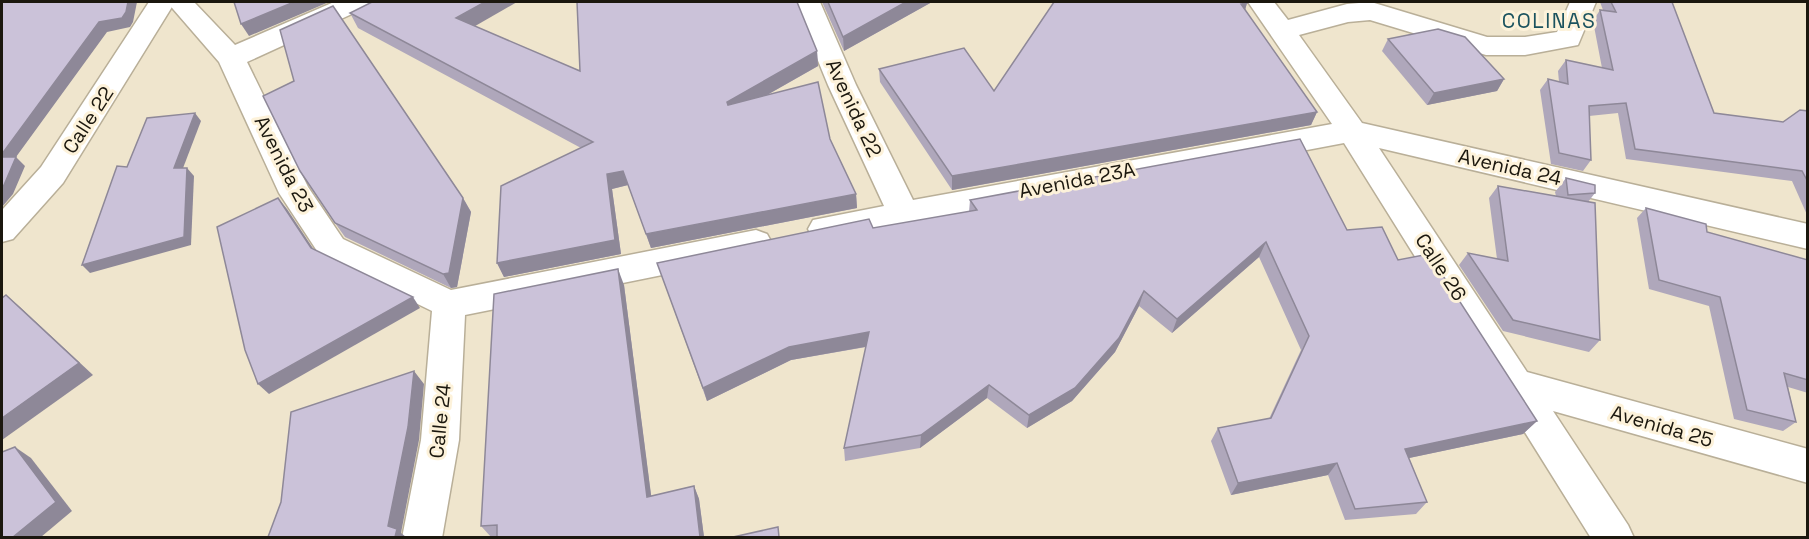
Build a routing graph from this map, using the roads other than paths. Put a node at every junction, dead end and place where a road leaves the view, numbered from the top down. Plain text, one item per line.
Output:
1 (162, 2) edge
2 (180, 2) edge
3 (356, 2) edge
4 (807, 2) edge
5 (1261, 2) edge
6 (1582, 2) edge
7 (1282, 31) junction
8 (231, 58) junction
9 (1352, 131) junction
10 (903, 213) junction
11 (2, 230) edge
12 (1808, 237) edge
13 (449, 304) junction
14 (1518, 385) junction
15 (1808, 466) edge
16 (422, 537) edge
17 (1614, 537) edge

1 - 11 street, Calle 22
2 - 8 street
3 - 8 street
4 - 10 street, Avenida 22
5 - 7 street, Calle 26
6 - 7 street
7 - 9 street, Calle 26
8 - 13 street, Avenida 23
9 - 10 street, Avenida 23A
9 - 12 street, Avenida 24
9 - 14 street, Calle 26
10 - 13 street, Avenida 23A
13 - 16 street, Calle 24
14 - 15 street, Avenida 25
14 - 17 street, Calle 26

